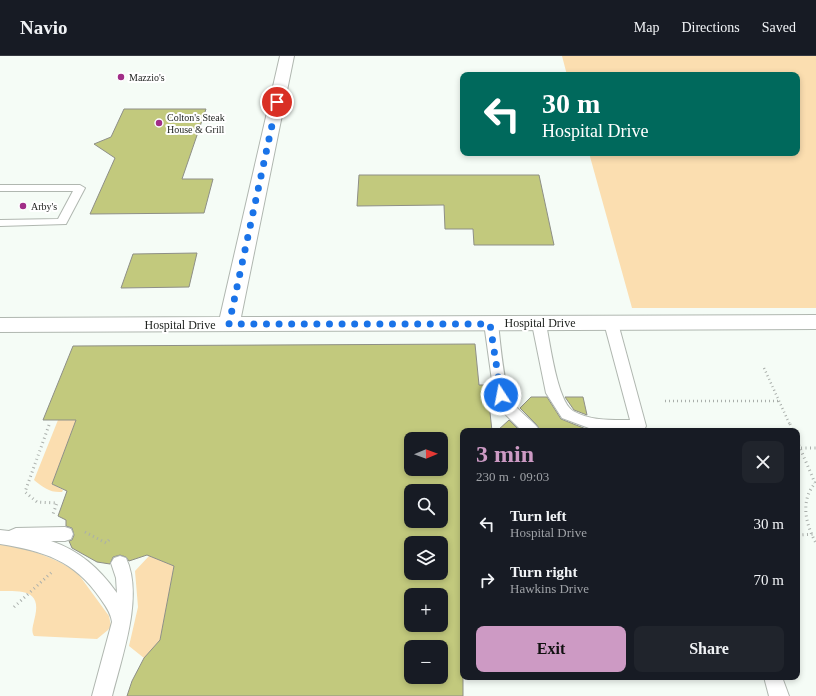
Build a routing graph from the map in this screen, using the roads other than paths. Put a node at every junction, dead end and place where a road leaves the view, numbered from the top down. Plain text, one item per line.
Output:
1 (287, 56) edge
2 (0, 188) edge
3 (0, 223) edge
4 (816, 322) edge
5 (611, 323) junction
6 (229, 324) junction
7 (490, 324) junction
8 (539, 324) junction
9 (0, 325) edge
10 (528, 428) edge
11 (596, 428) edge
12 (65, 534) dead end
13 (0, 536) edge
14 (120, 563) dead end
15 (121, 621) junction
16 (774, 680) edge
17 (102, 696) edge
18 (779, 696) edge

1 - 6 street
2 - 3 lane
4 - 5 street, Hospital Drive
5 - 8 street, Hospital Drive
5 - 11 lane
6 - 7 street, Hospital Drive
6 - 9 street, Hospital Drive
7 - 8 street, Hospital Drive
7 - 10 lane
8 - 11 lane
12 - 13 lane
13 - 15 lane
14 - 15 lane
15 - 17 lane
16 - 18 lane

